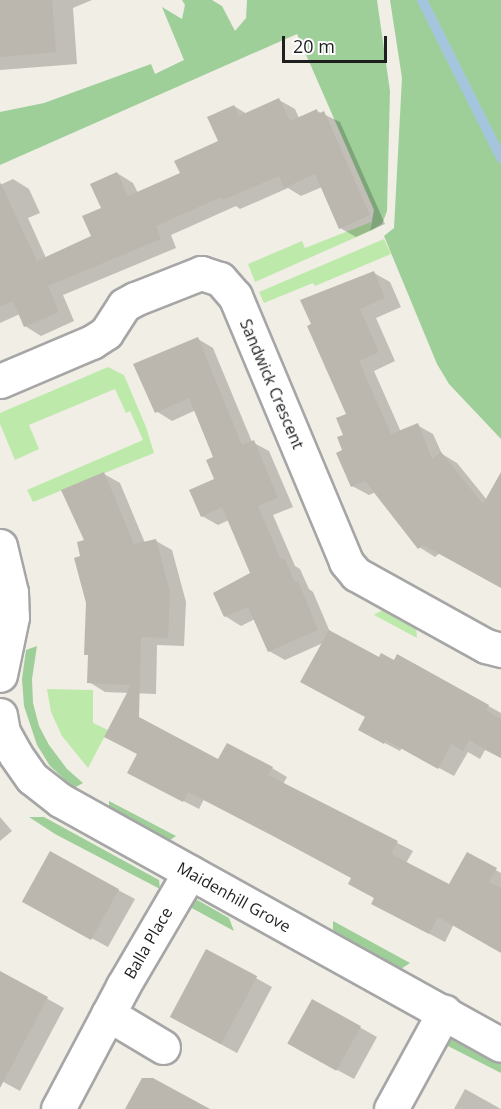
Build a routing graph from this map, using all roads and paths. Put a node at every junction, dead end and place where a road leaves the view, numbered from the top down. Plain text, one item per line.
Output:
1 (0, 381) edge
2 (0, 546) edge
3 (501, 650) edge
4 (0, 675) edge
5 (1, 727) edge
6 (190, 873) junction
7 (444, 1012) junction
8 (108, 1014) junction
9 (501, 1045) edge
10 (163, 1047) dead end
11 (58, 1109) edge
12 (391, 1109) edge

1 - 3 street, Sandwick Crescent
2 - 4 street
5 - 6 street, Maidenhill Grove
6 - 7 street, Maidenhill Grove
6 - 8 street, Balla Place
7 - 9 street, Maidenhill Grove
7 - 12 street
8 - 10 street
8 - 11 street, Balla Place

